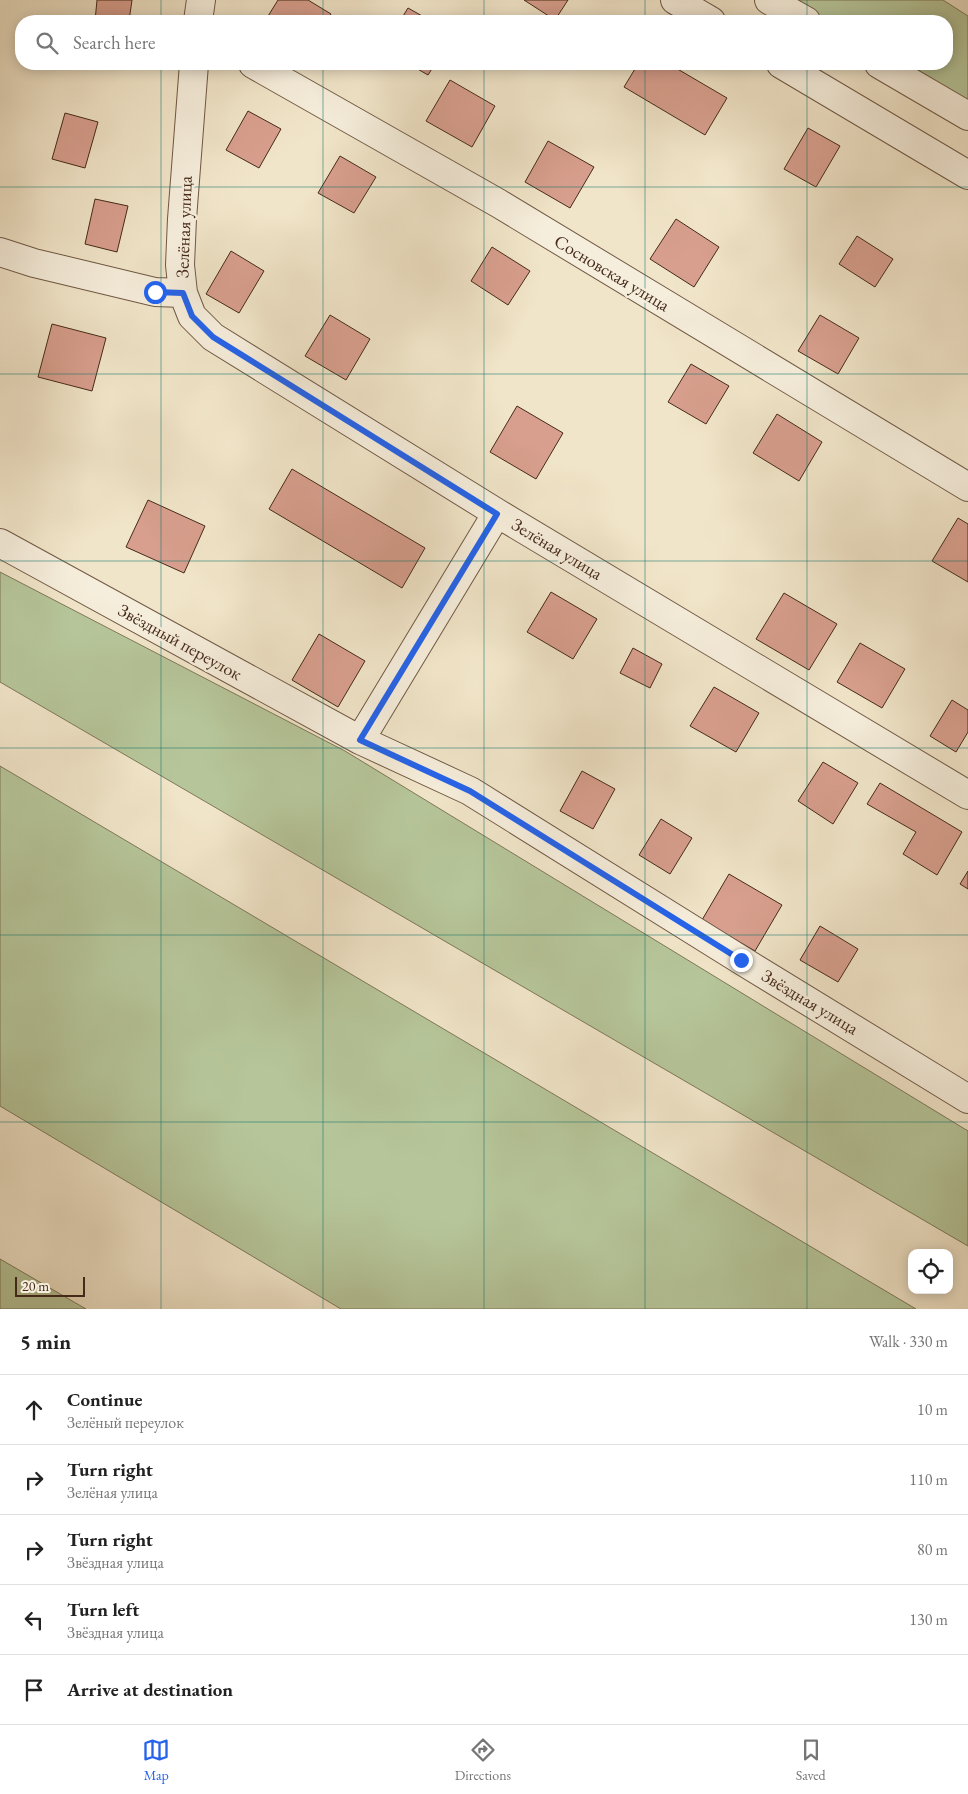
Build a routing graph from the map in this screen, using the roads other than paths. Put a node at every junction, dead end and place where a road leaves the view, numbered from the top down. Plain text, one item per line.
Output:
1 (200, 0) edge
2 (675, 0) edge
3 (769, 0) edge
4 (199, 15) edge
5 (701, 15) edge
6 (795, 15) edge
7 (194, 70) edge
8 (264, 70) edge
9 (792, 70) edge
10 (889, 70) edge
11 (968, 116) edge
12 (968, 175) edge
13 (0, 252) edge
14 (183, 293) junction
15 (968, 488) edge
16 (497, 514) junction
17 (0, 543) edge
18 (360, 740) junction
19 (968, 794) edge
20 (968, 1099) edge

1 - 4 street
2 - 5 street
3 - 6 street
7 - 14 street, Зелёная улица
8 - 15 street, Сосновская улица
9 - 12 street
10 - 11 street
13 - 14 street
14 - 16 street, Зелёная улица
16 - 18 street
16 - 19 street, Зелёная улица
17 - 18 street, Звёздный переулок
18 - 20 street, Звёздная улица

